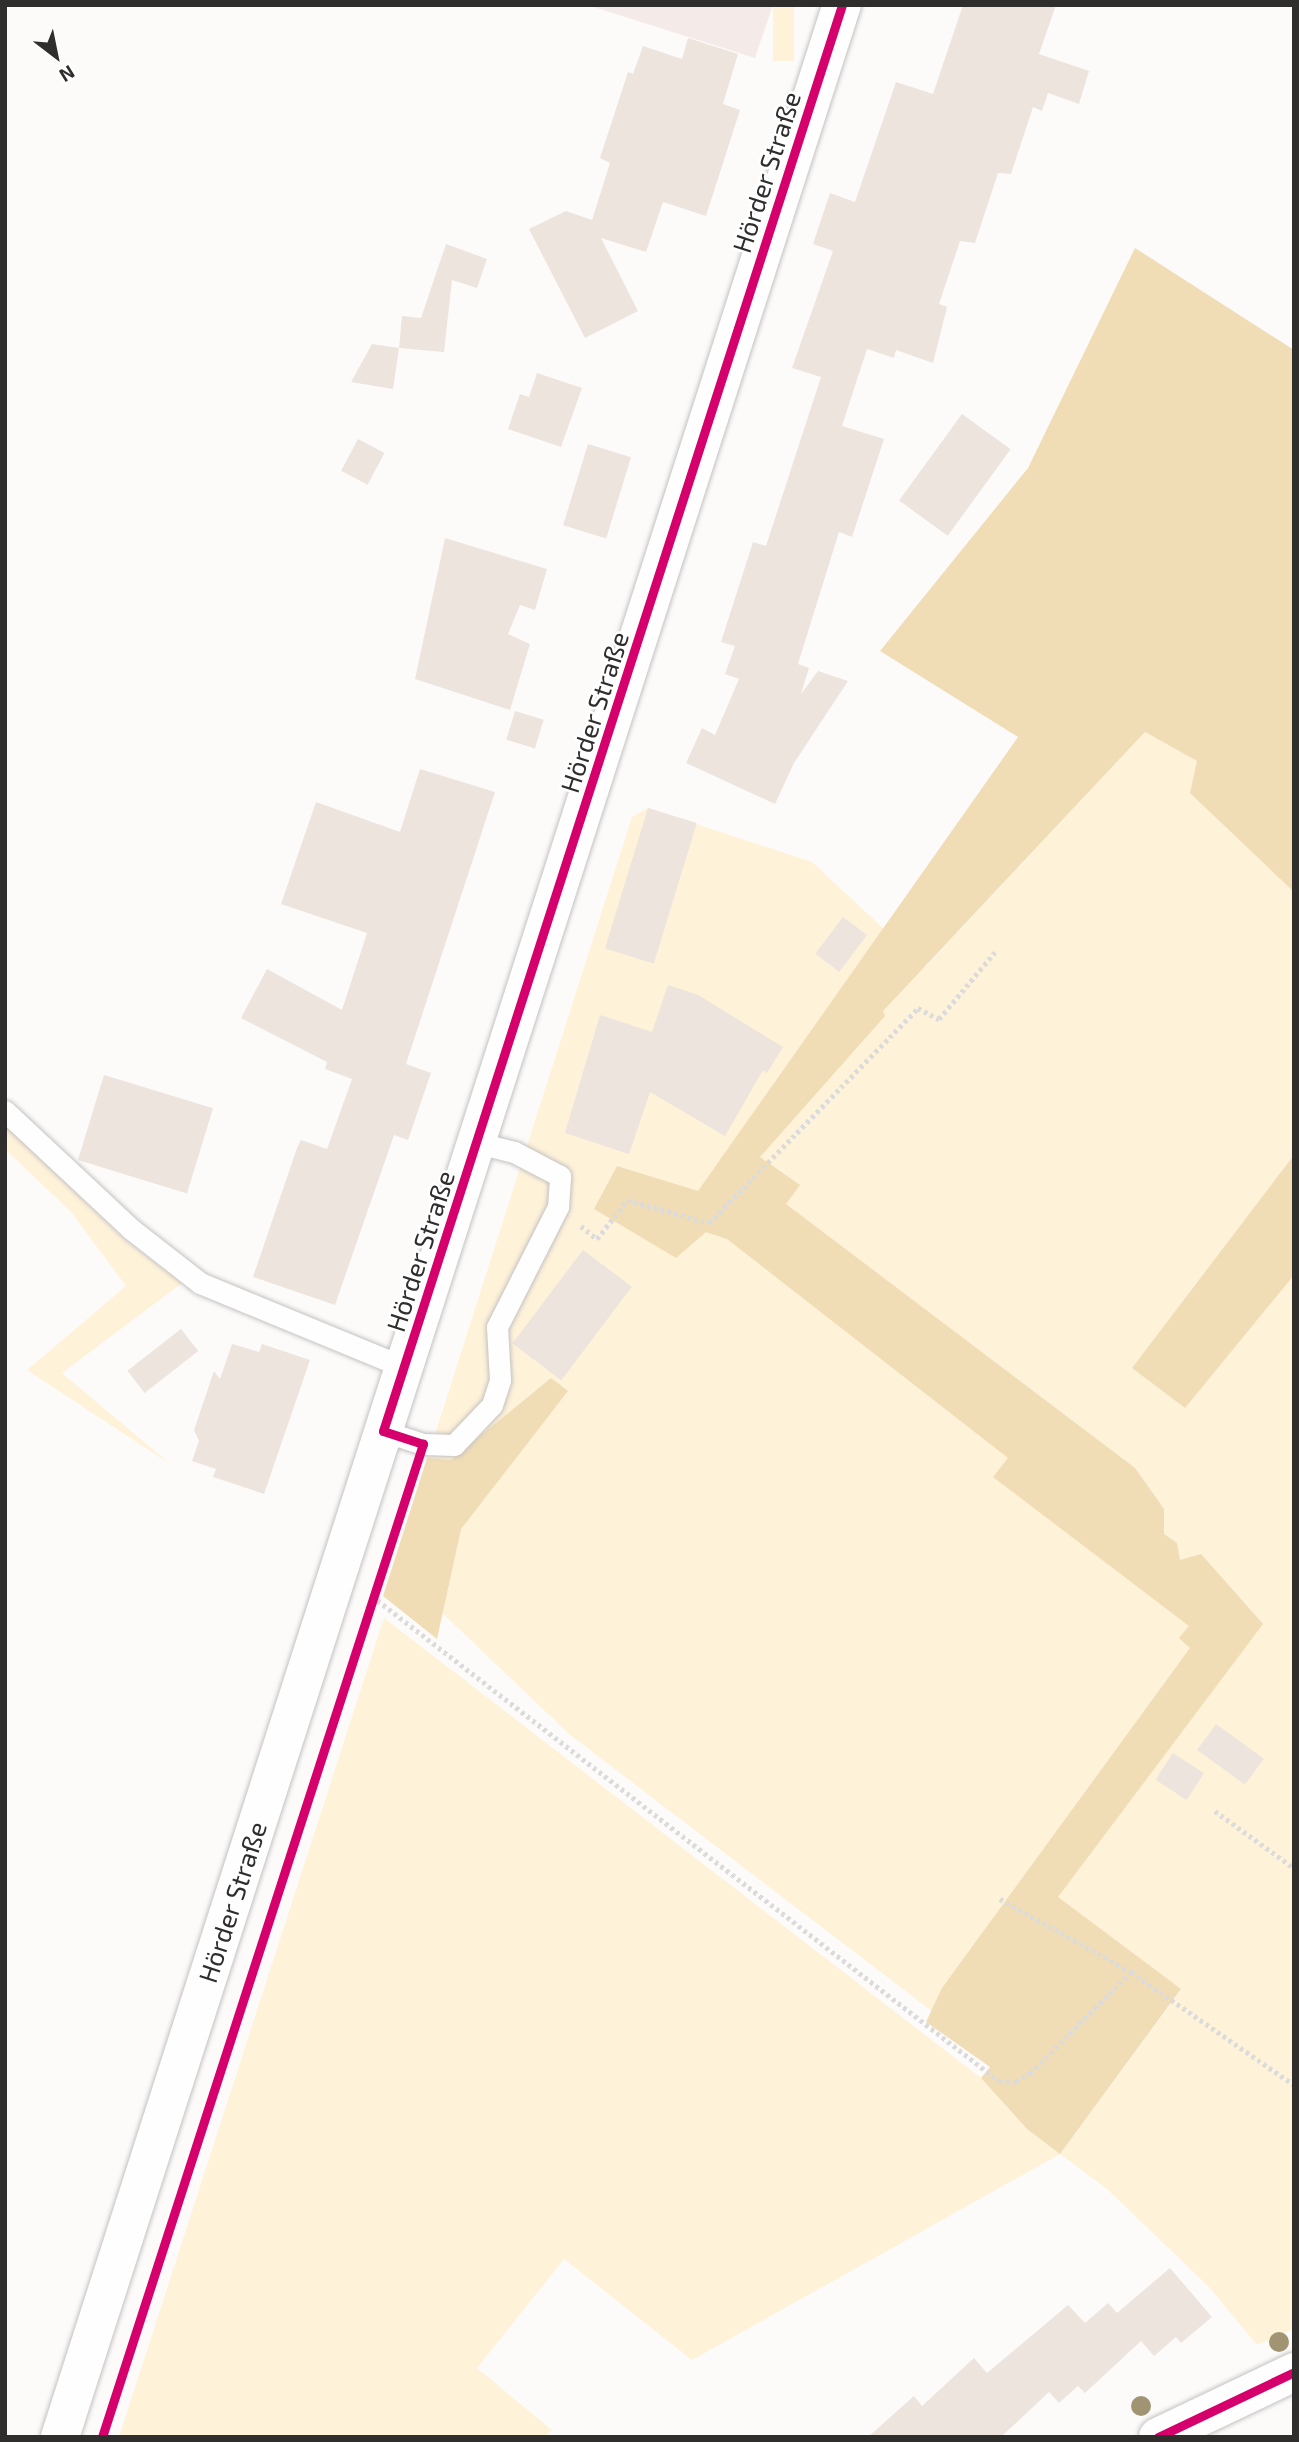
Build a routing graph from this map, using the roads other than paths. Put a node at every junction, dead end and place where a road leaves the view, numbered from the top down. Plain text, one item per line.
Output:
1 (842, 5) edge
2 (5, 1111) edge
3 (478, 1143) junction
4 (404, 1367) junction
5 (383, 1431) junction
6 (1294, 2372) edge
7 (60, 2437) edge
8 (1158, 2437) edge

1 - 3 main road, Hörder Straße
2 - 4 lane, Hörder Straße
3 - 4 main road, Hörder Straße
3 - 5 lane
4 - 5 main road, Hörder Straße
5 - 7 main road, Hörder Straße
6 - 8 main road

